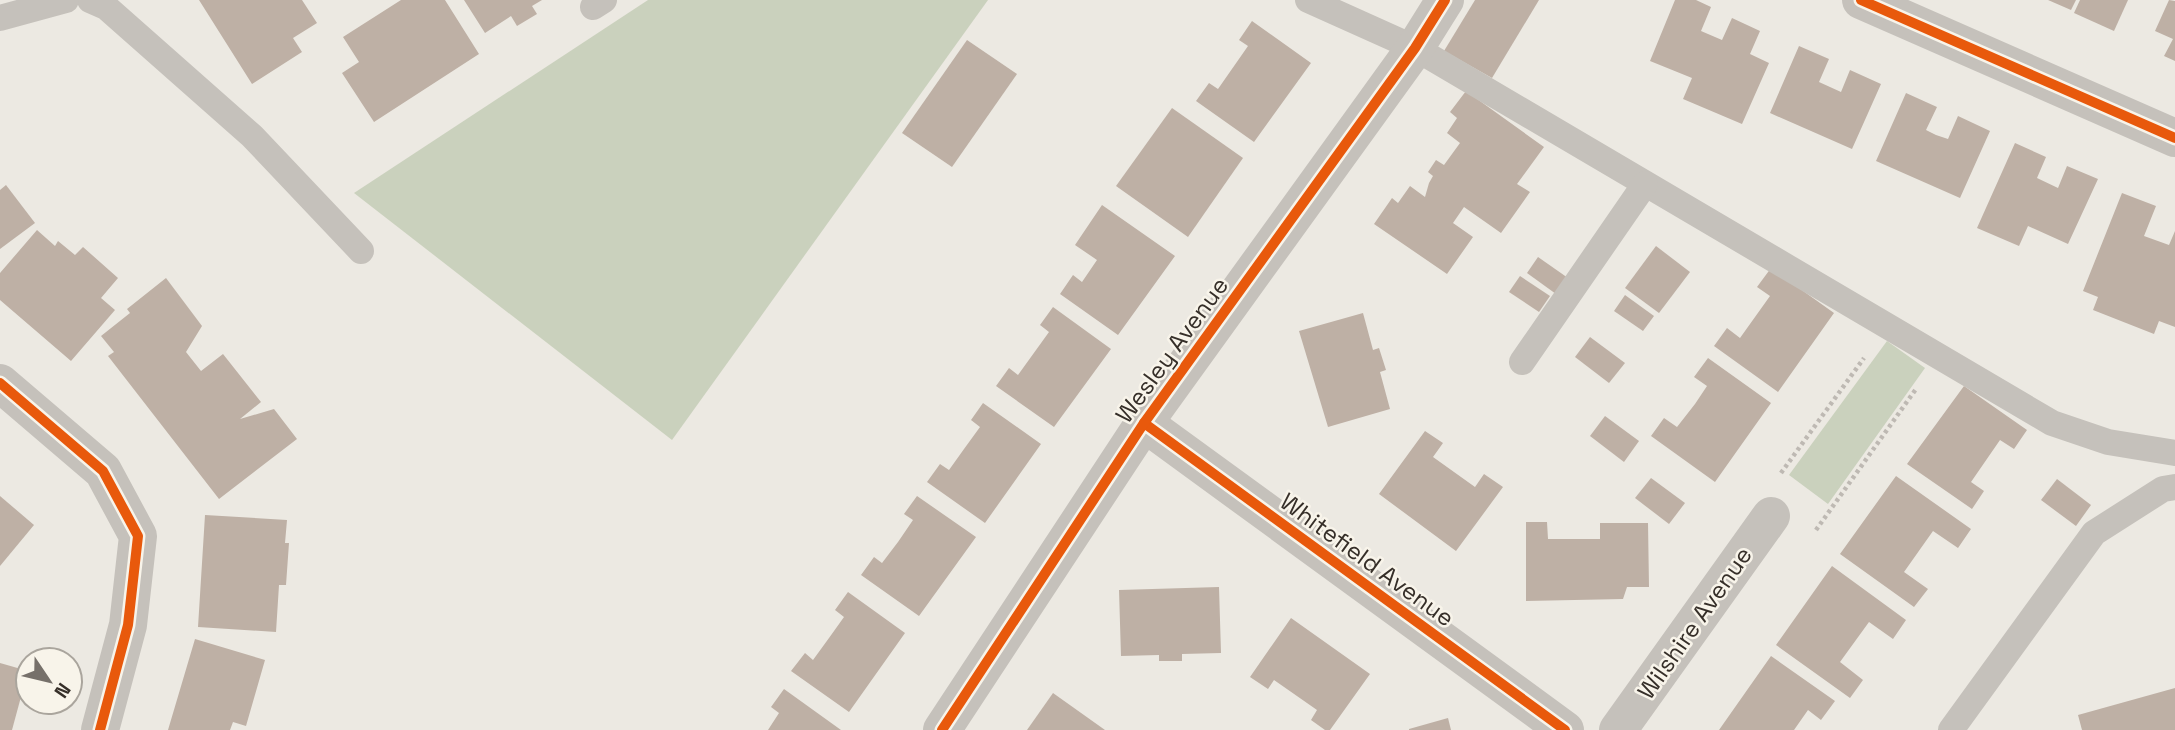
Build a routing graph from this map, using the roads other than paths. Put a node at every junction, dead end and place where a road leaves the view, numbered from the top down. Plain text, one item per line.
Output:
1 (66, 0) edge
2 (90, 0) edge
3 (1308, 0) edge
4 (1445, 0) edge
5 (1861, 0) edge
6 (0, 18) edge
7 (1415, 48) junction
8 (2175, 138) edge
9 (1645, 184) junction
10 (361, 251) dead end
11 (1522, 362) dead end
12 (0, 383) edge
13 (1144, 423) junction
14 (2175, 453) edge
15 (2175, 487) edge
16 (1771, 516) road end
17 (100, 730) edge
18 (942, 730) edge
19 (1565, 730) edge
20 (1618, 730) edge
21 (1951, 730) edge

1 - 6 lane
2 - 10 lane
3 - 7 lane
4 - 7 street, Wesley Avenue
5 - 8 street
7 - 9 lane
7 - 13 street, Wesley Avenue
9 - 11 lane
9 - 14 lane
12 - 17 street
13 - 18 street, Wesley Avenue
13 - 19 street, Whitefield Avenue
15 - 21 lane
16 - 20 street, Wilshire Avenue

